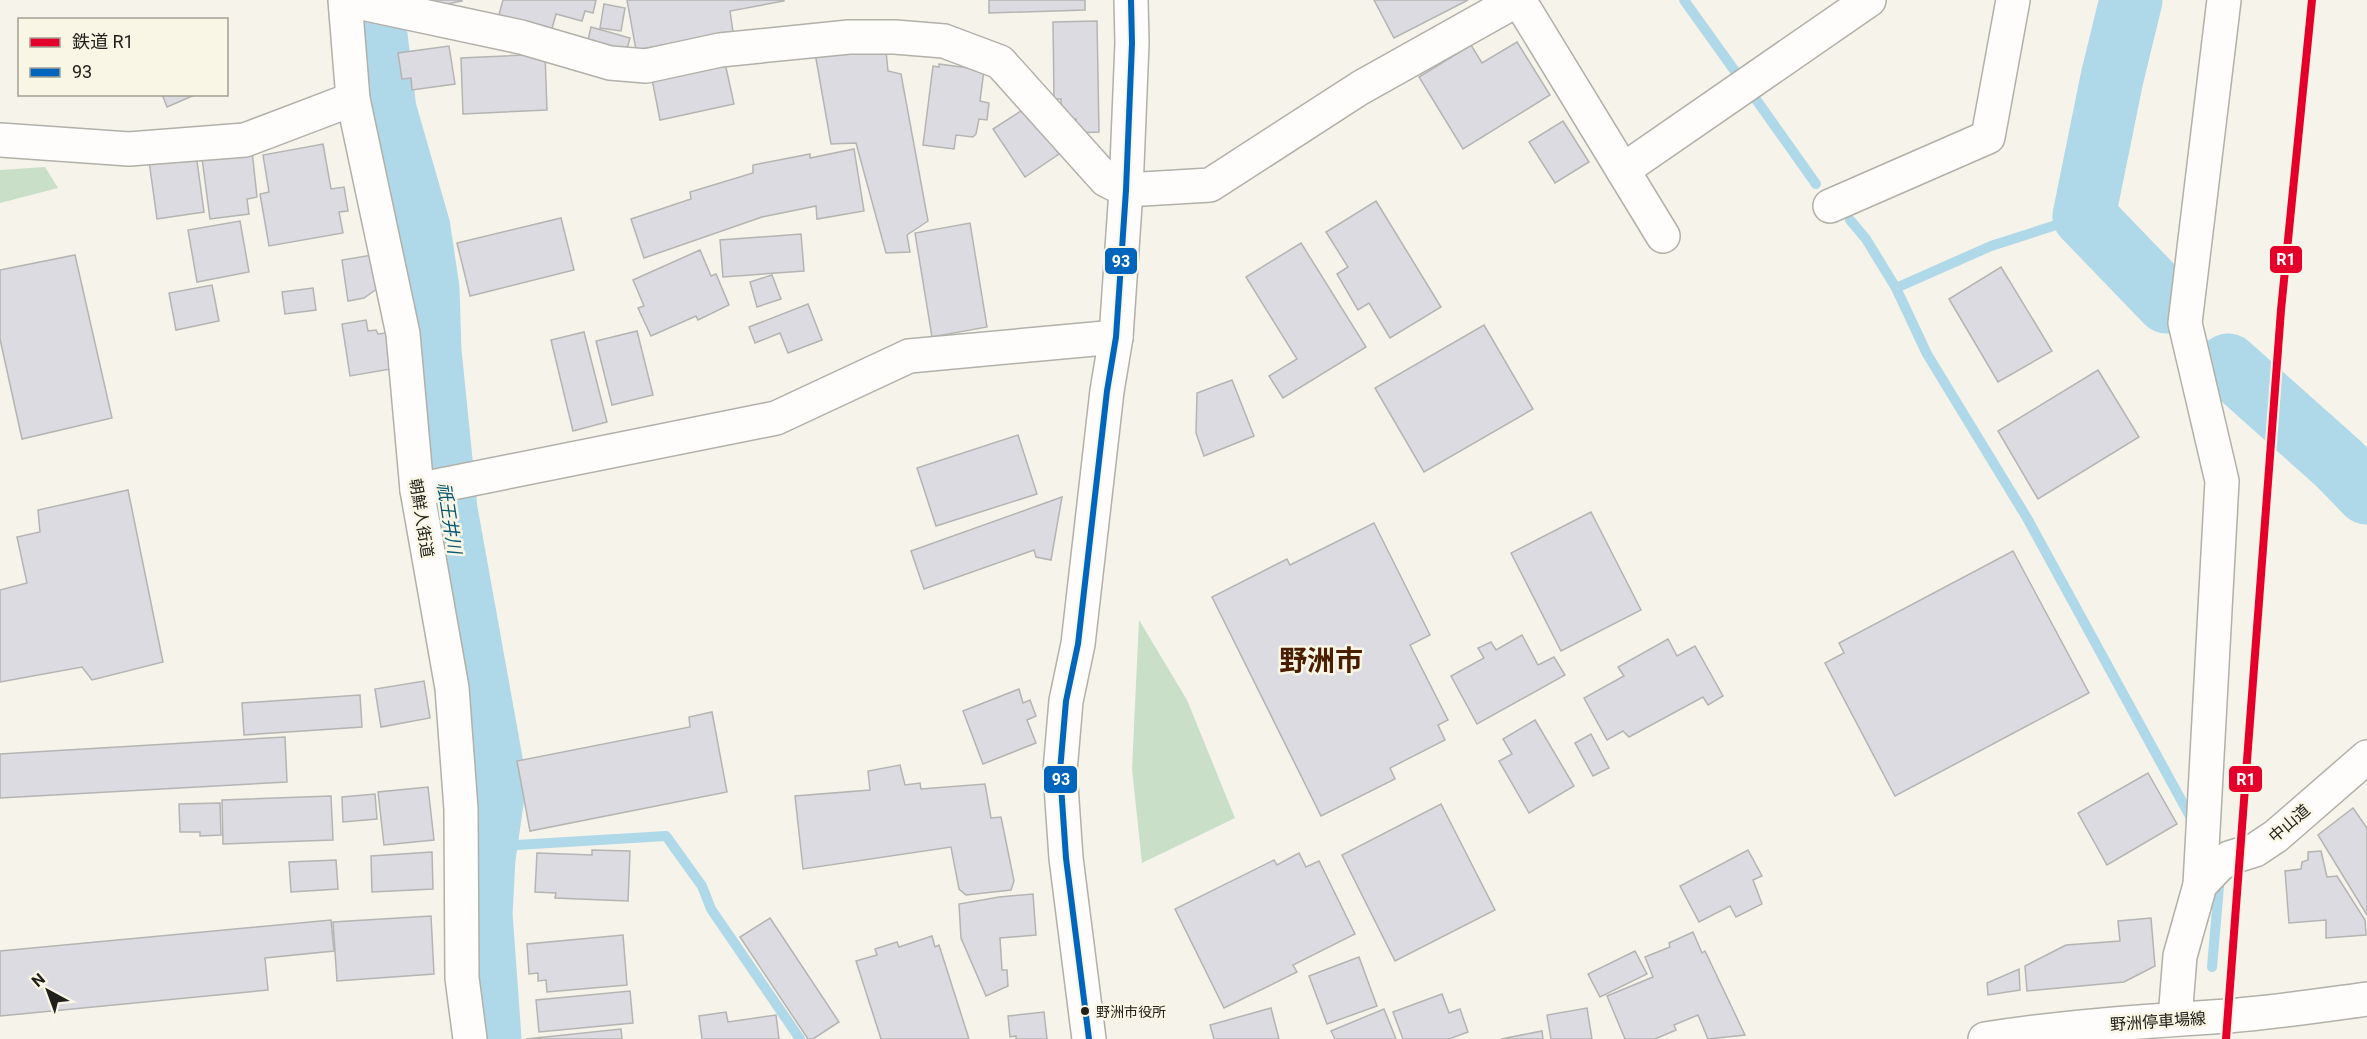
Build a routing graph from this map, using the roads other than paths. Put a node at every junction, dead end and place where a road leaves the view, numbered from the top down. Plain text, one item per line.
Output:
1 (349, 0) edge
2 (1131, 0) edge
3 (1518, 0) edge
4 (1869, 0) edge
5 (2013, 0) edge
6 (2224, 0) edge
7 (353, 99) junction
8 (0, 140) edge
9 (1623, 170) junction
10 (1126, 190) junction
11 (1830, 206) dead end
12 (1663, 236) dead end
13 (1116, 337) junction
14 (418, 490) junction
15 (2367, 757) edge
16 (2200, 885) junction
17 (2367, 999) edge
18 (2175, 1018) junction
19 (2113, 1031) edge
20 (470, 1039) edge
21 (1089, 1039) edge
22 (1985, 1039) edge

1 - 7 street, 朝鮮人街道
1 - 10 street
2 - 10 street
3 - 9 street
3 - 10 street
4 - 9 street
5 - 11 street
6 - 16 street
7 - 8 street
7 - 14 street, 朝鮮人街道
9 - 12 street
10 - 13 street
13 - 14 street
13 - 21 street
14 - 20 street, 朝鮮人街道
15 - 16 street, 中山道
16 - 18 street, 中山道
17 - 18 street, 野洲停車場線
18 - 19 street, 野洲停車場線
19 - 22 street, 野洲停車場線

